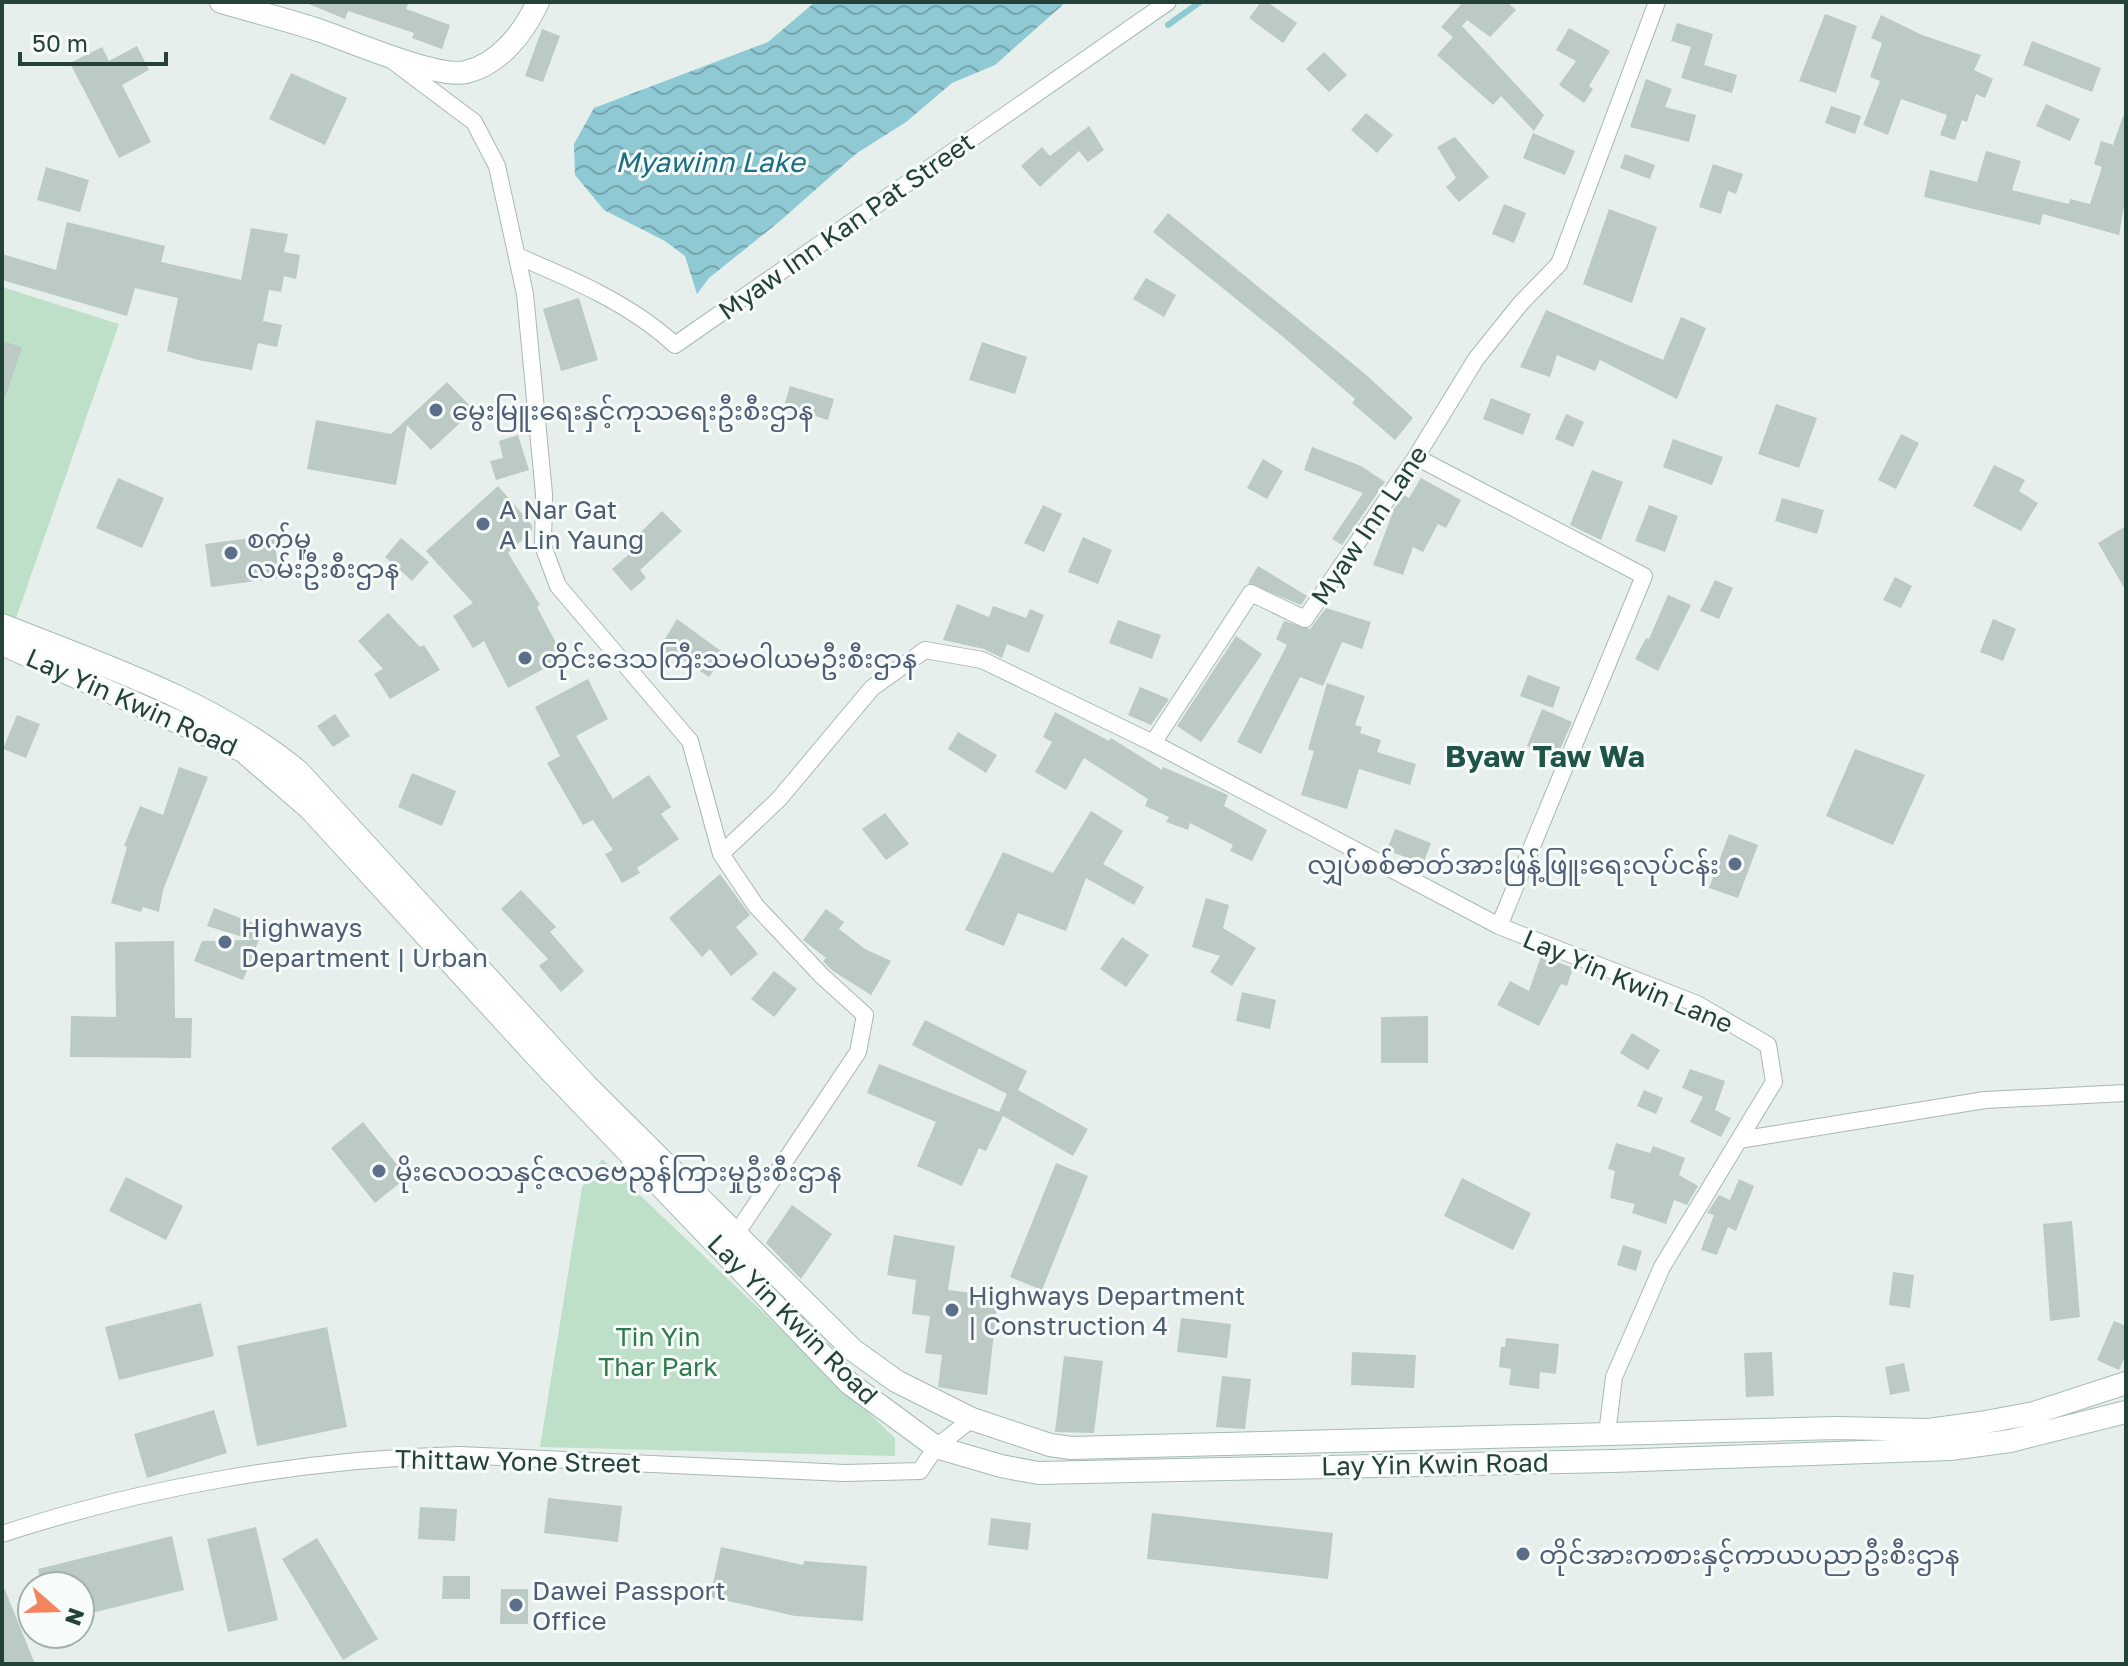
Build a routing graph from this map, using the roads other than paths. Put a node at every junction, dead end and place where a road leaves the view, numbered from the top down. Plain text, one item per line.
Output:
1 (221, 2) edge
2 (538, 2) edge
3 (1168, 2) edge
4 (1657, 2) edge
5 (387, 57) junction
6 (517, 256) junction
7 (1416, 457) junction
8 (2, 625) edge
9 (2, 644) edge
10 (1153, 743) junction
11 (721, 854) junction
12 (1499, 926) junction
13 (2126, 1093) edge
14 (1739, 1140) junction
15 (730, 1243) junction
16 (2126, 1383) edge
17 (2126, 1412) edge
18 (972, 1419) junction
19 (1607, 1434) junction
20 (936, 1447) junction
21 (2, 1534) edge

1 - 5 street
2 - 5 street
3 - 6 street, Myaw Inn Kan Pat Street
4 - 7 street, Myaw Inn Lane
5 - 6 street
6 - 11 street
7 - 10 street, Myaw Inn Lane
7 - 12 street, Lay Yin Kwin Lane
8 - 15 street, Lay Yin Kwin Road
9 - 15 street, Lay Yin Kwin Road
10 - 11 street
10 - 12 street
11 - 15 street
12 - 14 street, Lay Yin Kwin Lane
13 - 14 street
14 - 19 street, Lay Yin Kwin Lane
15 - 18 street, Lay Yin Kwin Road
15 - 20 street, Lay Yin Kwin Road
16 - 19 street, Lay Yin Kwin Road
17 - 20 street, Lay Yin Kwin Road
18 - 19 street, Lay Yin Kwin Road
18 - 20 street, Thittaw Yone Street
20 - 21 street, Thittaw Yone Street

